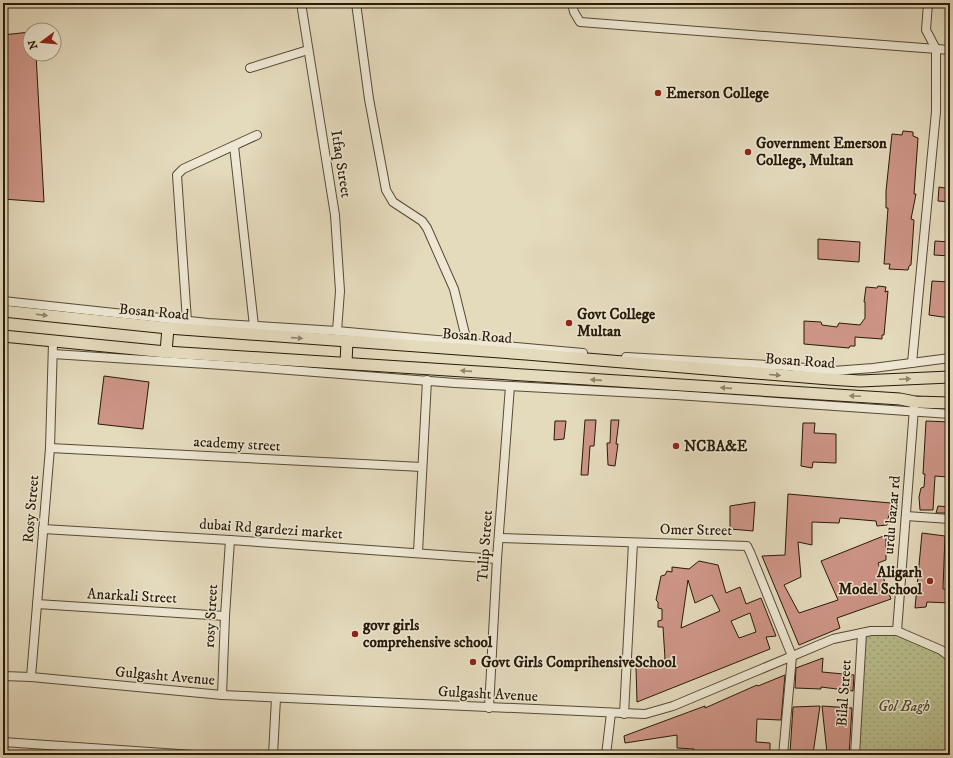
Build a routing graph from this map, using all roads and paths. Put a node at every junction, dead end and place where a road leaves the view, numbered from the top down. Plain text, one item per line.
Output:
1 (301, 3) edge
2 (356, 3) edge
3 (572, 3) edge
4 (928, 3) edge
5 (936, 49) junction
6 (308, 50) junction
7 (950, 50) edge
8 (250, 68) dead end
9 (257, 135) dead end
10 (234, 146) junction
11 (3, 301) edge
12 (3, 311) edge
13 (187, 321) junction
14 (254, 326) junction
15 (168, 328) junction
16 (337, 331) junction
17 (3, 336) edge
18 (347, 341) junction
19 (53, 342) junction
20 (467, 342) junction
21 (166, 352) junction
22 (53, 354) junction
23 (950, 358) edge
24 (346, 363) junction
25 (912, 363) junction
26 (950, 377) edge
27 (427, 380) junction
28 (510, 386) junction
29 (950, 403) edge
30 (914, 407) junction
31 (950, 414) edge
32 (50, 448) junction
33 (422, 468) junction
34 (906, 516) junction
35 (950, 519) edge
36 (43, 529) junction
37 (499, 538) junction
38 (230, 540) junction
39 (633, 543) junction
40 (418, 552) junction
41 (497, 559) junction
42 (37, 604) junction
43 (225, 616) junction
44 (897, 631) junction
45 (862, 633) junction
46 (792, 656) junction
47 (950, 657) edge
48 (3, 676) edge
49 (31, 677) junction
50 (222, 695) junction
51 (276, 698) junction
52 (489, 708) junction
53 (611, 713) junction
54 (624, 714) junction
55 (3, 742) edge
56 (194, 755) edge
57 (273, 755) edge
58 (606, 755) edge
59 (784, 755) edge
60 (855, 755) edge

1 - 6 street, Itfaq Street
2 - 20 street
3 - 5 street
4 - 5 street
5 - 7 street
5 - 25 street
6 - 8 street
6 - 16 street, Itfaq Street
9 - 10 street
10 - 13 street
10 - 14 street
11 - 13 street
12 -> 15 main road, Bosan Road
13 - 14 street
14 - 16 street
15 -> 18 main road, Bosan Road
15 - 21 main road
16 - 20 street
17 - 19 main road
18 - 24 main road
18 -> 26 main road, Bosan Road
19 - 21 main road
19 - 22 street, Rosy Street
20 - 25 street
21 - 24 main road
22 - 27 street
22 - 32 street, Rosy Street
23 - 25 street
30 -> 24 main road
27 - 28 street
27 - 33 street
28 - 30 street
28 - 37 street, Tulip Street
29 - 30 main road
30 - 31 street
30 - 34 street, urdu bazar rd
32 - 33 street, academy street
32 - 36 street, Rosy Street
33 - 40 street
34 - 35 street
34 - 44 street, urdu bazar rd
36 - 38 street, dubai Rd gardezi market
36 - 42 street, Rosy Street
37 - 39 street, Omer Street
37 - 41 street, Tulip Street
38 - 40 street, dubai Rd gardezi market
38 - 43 street, rosy Street
39 - 46 street, Omer Street
39 - 54 street
40 - 41 street, dubai Rd gardezi market
41 - 52 street, Tulip Street
42 - 43 street, Anarkali Street
42 - 49 street, Rosy Street
43 - 50 street, rosy Street
44 - 45 street, Gulgasht Avenue
44 - 47 street, Gulgasht Avenue
45 - 46 street, Gulgasht Avenue
45 - 60 street, Bilal Street
46 - 54 street, Gulgasht Avenue
46 - 59 street, Omer Street
48 - 49 street, Gulgasht Avenue
49 - 50 street, Gulgasht Avenue
50 - 51 street, Gulgasht Avenue
51 - 52 street, Gulgasht Avenue
51 - 57 street
52 - 53 street, Gulgasht Avenue
53 - 54 street, Gulgasht Avenue
53 - 58 street
55 - 56 street

